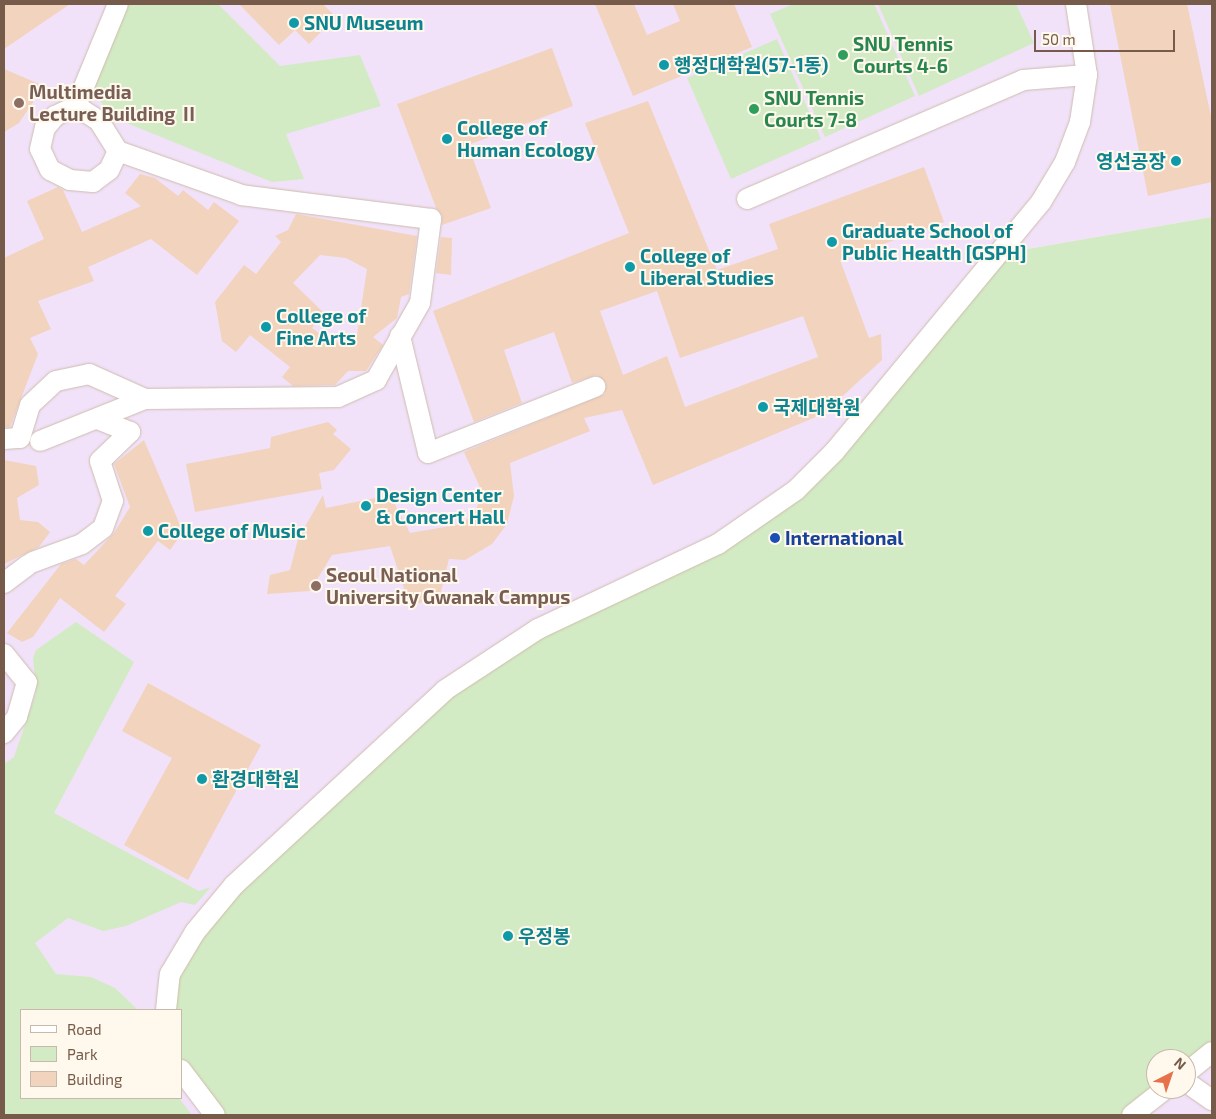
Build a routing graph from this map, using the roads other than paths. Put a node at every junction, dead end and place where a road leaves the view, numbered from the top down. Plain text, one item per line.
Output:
1 (118, 4) edge
2 (1076, 4) edge
3 (1087, 75) junction
4 (76, 106) junction
5 (118, 151) junction
6 (747, 199) dead end
7 (400, 336) junction
8 (595, 387) dead end
9 (145, 399) junction
10 (97, 419) junction
11 (4, 439) edge
12 (40, 441) dead end
13 (4, 583) edge
14 (4, 654) edge
15 (4, 733) edge
16 (166, 1009) edge
17 (1212, 1052) edge
18 (1196, 1064) edge
19 (182, 1071) edge
20 (1196, 1089) edge
21 (1152, 1099) edge
22 (1212, 1100) edge
23 (215, 1115) edge
24 (1132, 1115) edge

1 - 4 street
2 - 3 street
3 - 6 street
3 - 16 street
4 - 5 street
4 - 5 street
5 - 7 street
7 - 8 street
7 - 9 street
9 - 10 street
9 - 11 street
10 - 12 street
10 - 13 street
14 - 15 street
17 - 18 street
19 - 23 street
20 - 22 street
21 - 24 street

